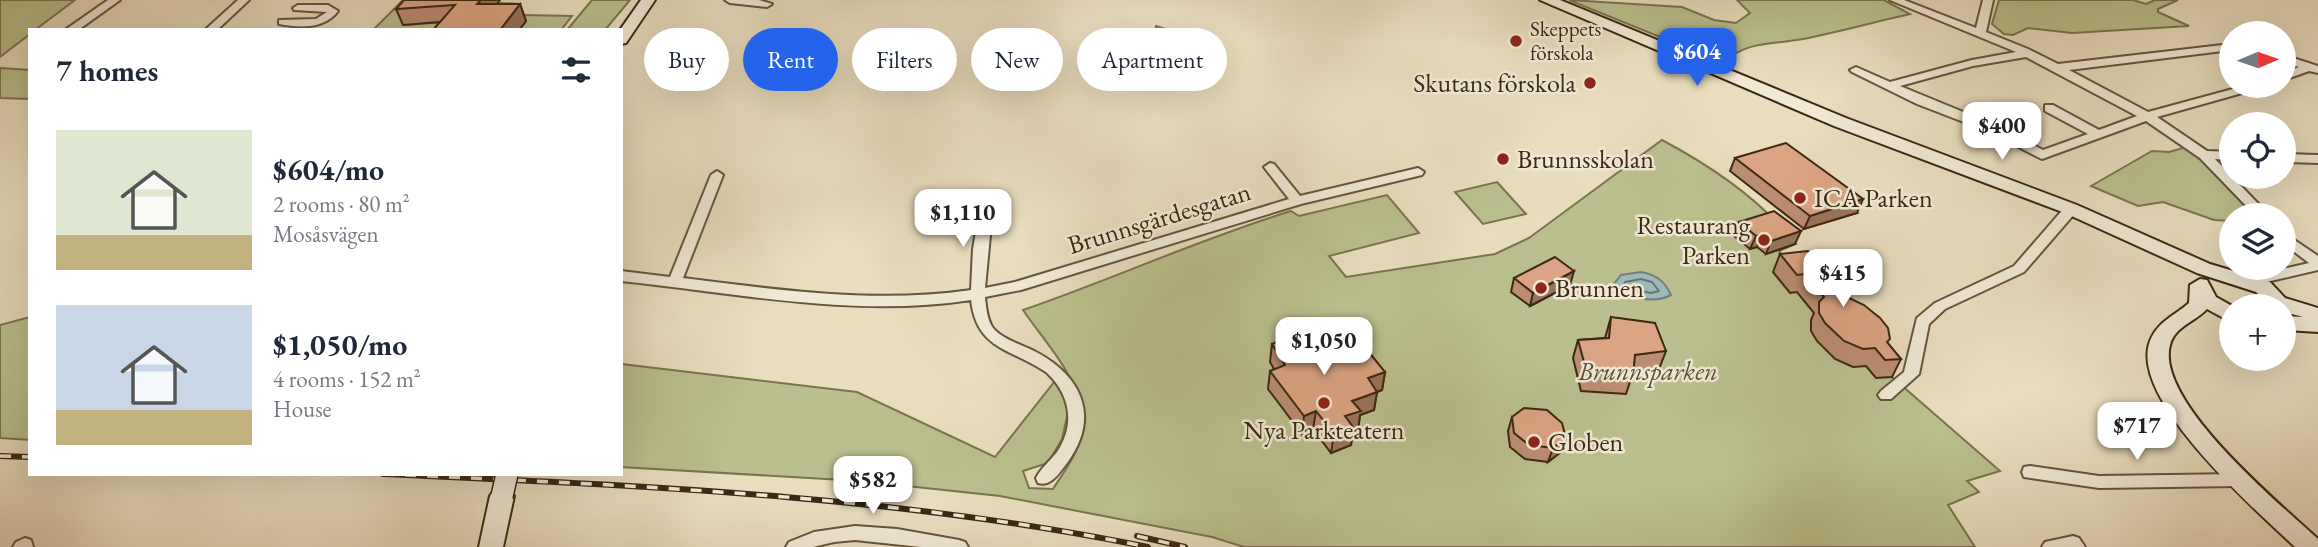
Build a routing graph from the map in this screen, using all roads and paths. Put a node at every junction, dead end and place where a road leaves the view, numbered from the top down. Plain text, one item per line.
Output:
1 (115, 0) edge
2 (244, 0) edge
3 (634, 0) edge
4 (648, 0) edge
5 (730, 0) edge
6 (1547, 0) edge
7 (1895, 0) edge
8 (1988, 0) edge
9 (302, 4) edge
10 (767, 4) dead end
11 (279, 26) edge
12 (73, 28) edge
13 (212, 28) edge
14 (612, 28) edge
15 (1980, 33) junction
16 (623, 37) edge
17 (2219, 48) edge
18 (2029, 53) junction
19 (2296, 62) edge
20 (2057, 68) junction
21 (2314, 68) edge
22 (1856, 70) dead end
23 (2296, 73) edge
24 (1892, 85) junction
25 (2219, 96) edge
26 (2049, 108) dead end
27 (2147, 116) junction
28 (2098, 134) junction
29 (2204, 155) junction
30 (2219, 156) edge
31 (2296, 158) edge
32 (2318, 159) edge
33 (1270, 167) dead end
34 (1418, 172) dead end
35 (717, 175) dead end
36 (1297, 201) junction
37 (2250, 203) edge
38 (986, 204) dead end
39 (2071, 209) junction
40 (2144, 242) junction
41 (2296, 247) edge
42 (2318, 264) edge
43 (2219, 273) edge
44 (623, 276) edge
45 (2219, 278) edge
46 (2243, 280) edge
47 (675, 281) junction
48 (2201, 287) junction
49 (2265, 294) edge
50 (2290, 294) edge
51 (980, 296) junction
52 (2219, 308) edge
53 (2296, 308) edge
54 (2296, 313) edge
55 (2219, 315) edge
56 (2318, 315) edge
57 (2318, 325) edge
58 (2166, 334) junction
59 (1885, 395) dead end
60 (2030, 472) dead end
61 (1044, 478) dead end
62 (2240, 480) junction
63 (504, 485) edge
64 (491, 547) edge
65 (795, 547) edge
66 (958, 547) edge
67 (2051, 547) edge
68 (2076, 547) edge
69 (2311, 547) edge

1 - 12 street
2 - 13 street
3 - 14 main road
4 - 16 main road
5 - 10 street
6 - 39 main road
7 - 15 street
8 - 15 street
9 - 11 street
9 - 11 street
15 - 18 street
17 - 20 street
18 - 20 street
18 - 24 street
19 - 21 street
20 - 27 street
21 - 23 street
22 - 24 street
24 - 28 street
25 - 27 street
26 - 28 street
27 - 28 street
27 - 29 street
29 - 30 street
29 - 37 street
31 - 32 street
33 - 36 street
34 - 36 street, Brunnsgärdesgatan
35 - 47 street
36 - 51 street, Brunnsgärdesgatan
38 - 51 street
39 - 40 main road
39 - 59 street
40 - 43 main road
40 - 48 main road
41 - 42 street
42 - 50 street
44 - 47 street, Brunnsgärdesgatan
45 - 48 main road
46 - 49 main road
47 - 51 street, Brunnsgärdesgatan
48 - 52 main road
48 - 58 main road
51 - 61 street
53 - 56 main road
54 - 57 main road
55 - 58 main road
58 - 62 main road
60 - 62 street
62 - 69 main road
63 - 64 main road
65 - 66 street
67 - 68 street

